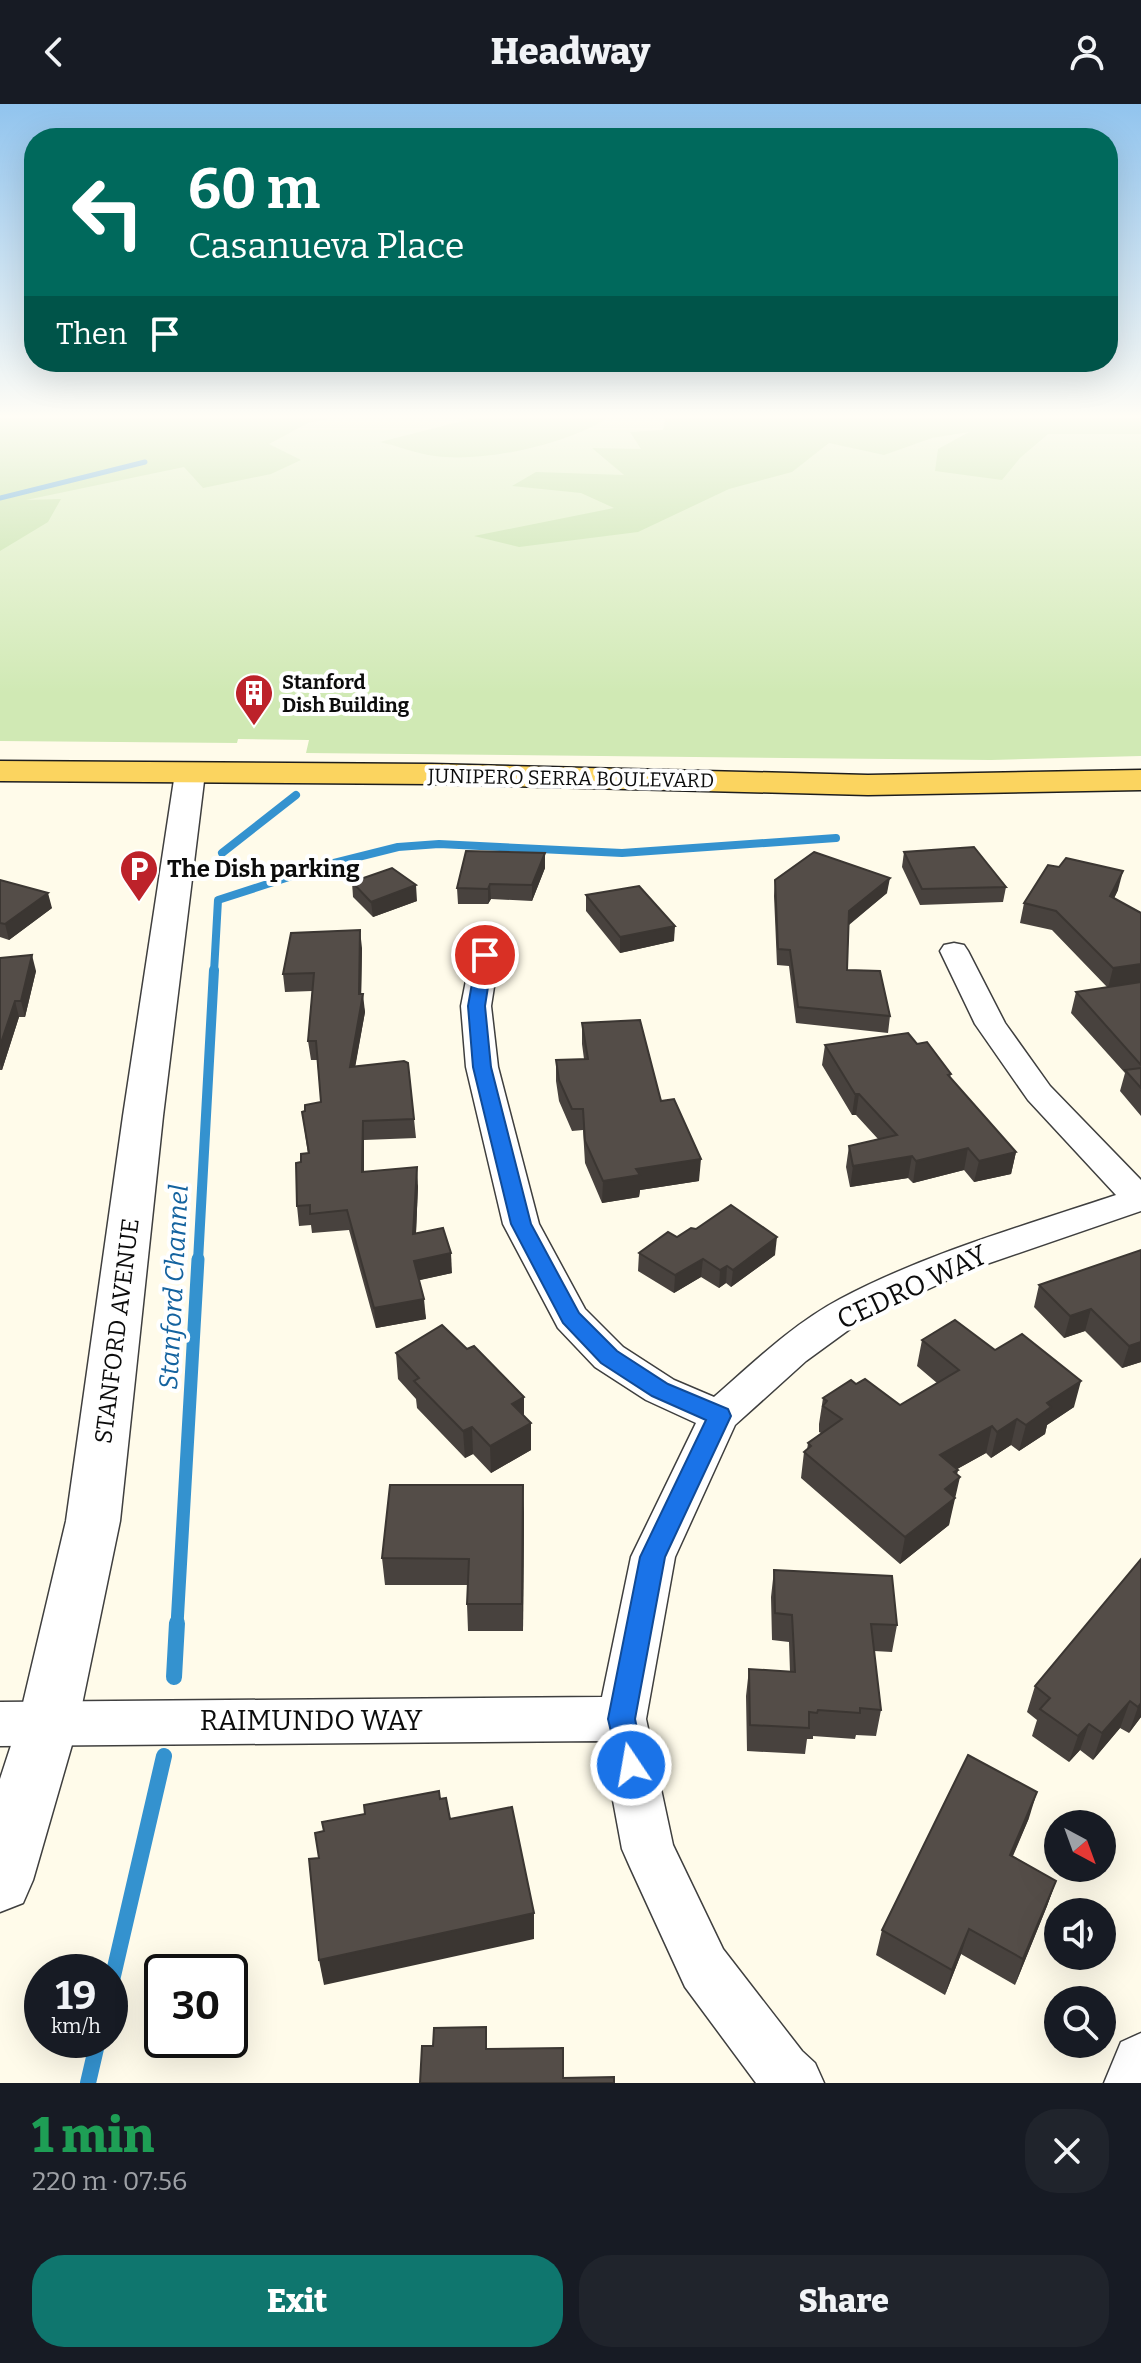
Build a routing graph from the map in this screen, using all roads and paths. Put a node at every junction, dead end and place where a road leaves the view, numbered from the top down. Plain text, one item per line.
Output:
1 (0, 771) edge
2 (190, 773) junction
3 (1141, 780) edge
4 (954, 951) dead end
5 (485, 955) dead end
6 (1140, 1199) edge
7 (719, 1416) junction
8 (622, 1719) junction
9 (24, 1724) edge
10 (0, 1880) edge
11 (1141, 2062) edge
12 (795, 2083) edge
13 (1133, 2083) edge

1 - 2 main road, JUNIPERO SERRA BOULEVARD
2 - 3 main road, JUNIPERO SERRA BOULEVARD
2 - 9 street, STANFORD AVENUE
4 - 6 street
5 - 7 street
6 - 7 street, CEDRO WAY
7 - 8 street, CEDRO WAY
8 - 9 street, RAIMUNDO WAY
8 - 12 street, CEDRO WAY
9 - 10 street, STANFORD AVENUE
11 - 13 street

